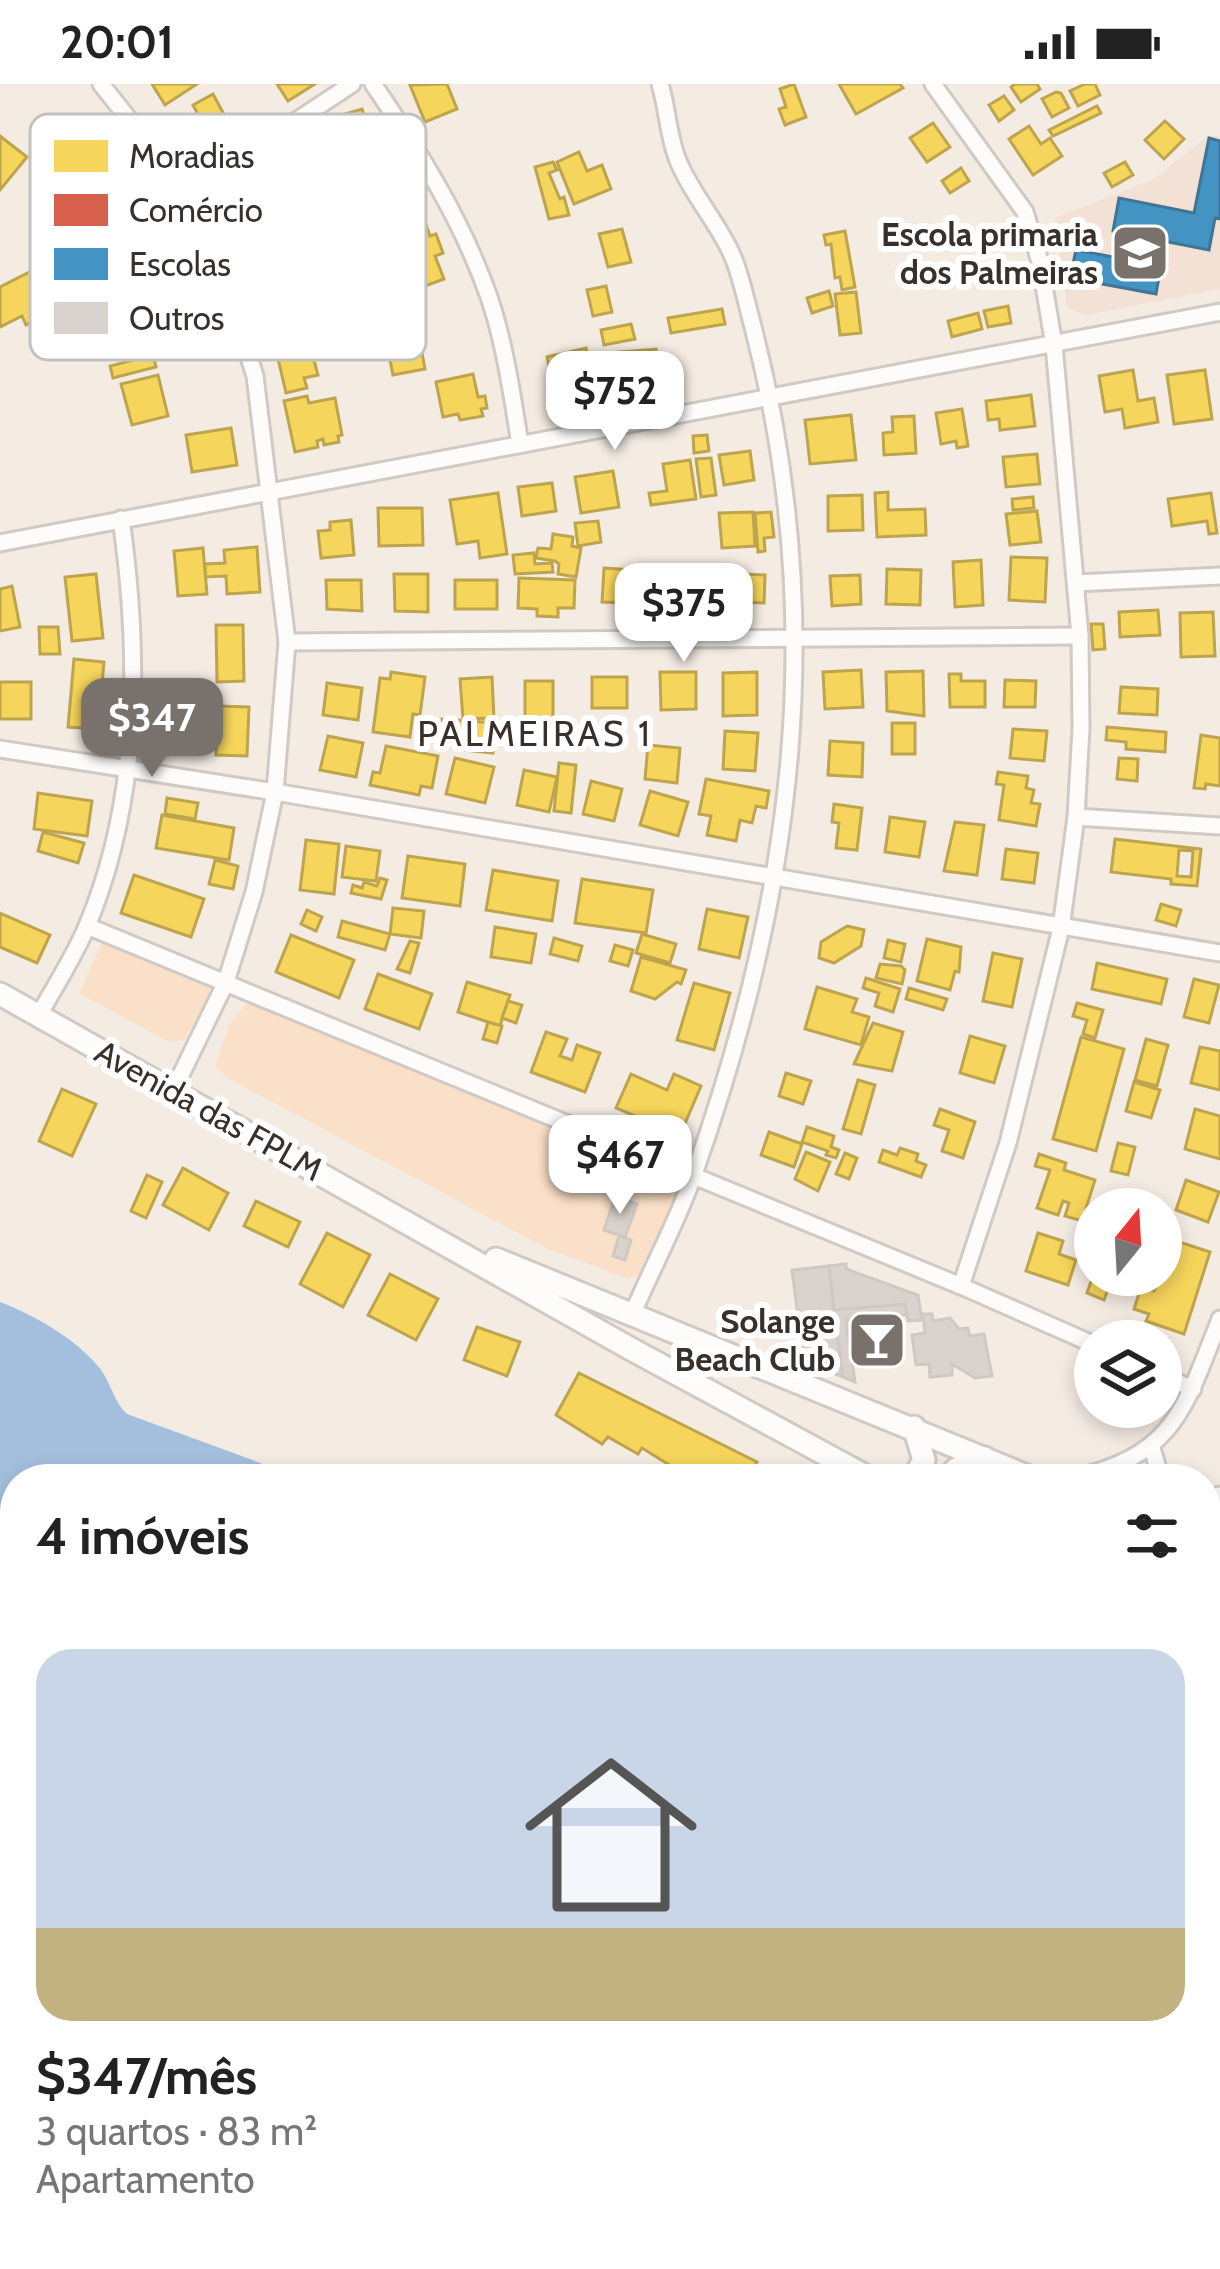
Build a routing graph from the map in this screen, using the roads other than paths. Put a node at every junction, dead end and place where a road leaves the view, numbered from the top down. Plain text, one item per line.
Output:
1 (101, 84) edge
2 (352, 84) edge
3 (373, 84) edge
4 (660, 84) edge
5 (933, 84) edge
6 (125, 114) edge
7 (307, 114) edge
8 (393, 114) edge
9 (426, 168) edge
10 (1220, 313) edge
11 (1054, 345) junction
12 (249, 360) edge
13 (769, 399) junction
14 (520, 444) junction
15 (270, 489) junction
16 (121, 519) junction
17 (0, 543) edge
18 (1220, 576) edge
19 (1076, 583) junction
20 (1080, 636) junction
21 (797, 639) junction
22 (287, 642) junction
23 (0, 749) edge
24 (128, 770) junction
25 (275, 792) junction
26 (1076, 817) junction
27 (1220, 826) edge
28 (776, 878) junction
29 (87, 926) junction
30 (1061, 928) junction
31 (1220, 953) edge
32 (226, 982) junction
33 (0, 994) edge
34 (39, 1015) junction
35 (173, 1089) junction
36 (692, 1178) junction
37 (418, 1227) junction
38 (962, 1286) junction
39 (632, 1315) junction
40 (1220, 1319) edge
41 (1074, 1337) edge
42 (1182, 1384) edge
43 (1193, 1389) junction
44 (914, 1427) junction
45 (1152, 1448) junction
46 (985, 1457) junction
47 (844, 1464) edge
48 (922, 1464) edge
49 (967, 1464) edge
50 (1001, 1464) edge
51 (1120, 1464) edge
52 (1157, 1464) edge

1 - 6 street
2 - 7 street
3 - 8 street
4 - 13 street
5 - 11 street
9 - 14 street
10 - 11 street
11 - 13 street
11 - 19 street
12 - 15 street
13 - 14 street
13 - 21 street
14 - 15 street
15 - 16 street
15 - 22 street
16 - 17 street
16 - 24 street
18 - 19 street
19 - 20 street
20 - 21 street
20 - 26 street
21 - 22 street
21 - 28 street
22 - 25 street
23 - 24 street
24 - 25 street
24 - 29 street
25 - 28 street
25 - 32 street
26 - 27 street
26 - 30 street
28 - 30 street
28 - 36 street
29 - 32 street
29 - 34 street
30 - 31 street
30 - 38 street
32 - 35 street
32 - 36 street
33 - 34 street, Avenida das FPLM
34 - 35 street, Avenida das FPLM
35 - 37 street, Avenida das FPLM
36 - 38 street
36 - 39 street
37 - 39 street
37 - 47 street
38 - 41 street
39 - 44 street
40 - 43 street
42 - 43 street
43 - 45 street
44 - 46 street
44 - 48 street
45 - 51 street
45 - 52 street
46 - 49 street
46 - 50 street

